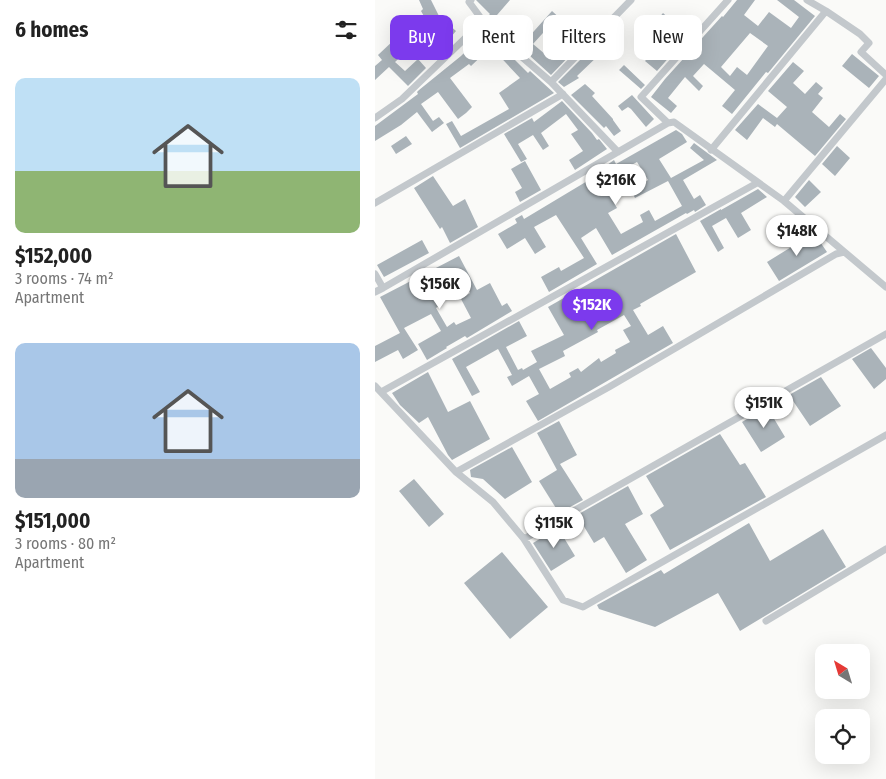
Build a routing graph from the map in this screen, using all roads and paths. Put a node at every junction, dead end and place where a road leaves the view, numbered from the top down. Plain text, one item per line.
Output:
1 (471, 0) edge
2 (631, 0) edge
3 (728, 0) edge
4 (807, 0) edge
5 (826, 11) junction
6 (479, 15) edge
7 (463, 40) edge
8 (525, 60) edge
9 (886, 75) edge
10 (886, 79) edge
11 (551, 82) junction
12 (563, 94) junction
13 (375, 118) edge
14 (668, 123) junction
15 (711, 150) junction
16 (618, 152) junction
17 (757, 183) junction
18 (784, 201) junction
19 (375, 203) edge
20 (844, 252) junction
21 (375, 274) edge
22 (886, 286) edge
23 (383, 288) junction
24 (375, 292) edge
25 (886, 334) edge
26 (375, 386) edge
27 (381, 392) junction
28 (886, 435) edge
29 (456, 472) junction
30 (524, 539) junction
31 (886, 549) edge
32 (766, 621) dead end

1 - 6 street
2 - 11 street
3 - 14 street
4 - 5 street
5 - 9 street
5 - 15 street
7 - 13 street
8 - 11 street
10 - 18 street
11 - 12 street
12 - 16 street
12 - 19 street
14 - 15 street
14 - 16 street
15 - 17 street
16 - 23 street
17 - 18 street
17 - 27 street
18 - 20 street
20 - 22 street
20 - 29 street
21 - 23 street
23 - 24 street
25 - 30 street
26 - 27 street
27 - 29 street
28 - 30 street
29 - 30 street
31 - 32 street

